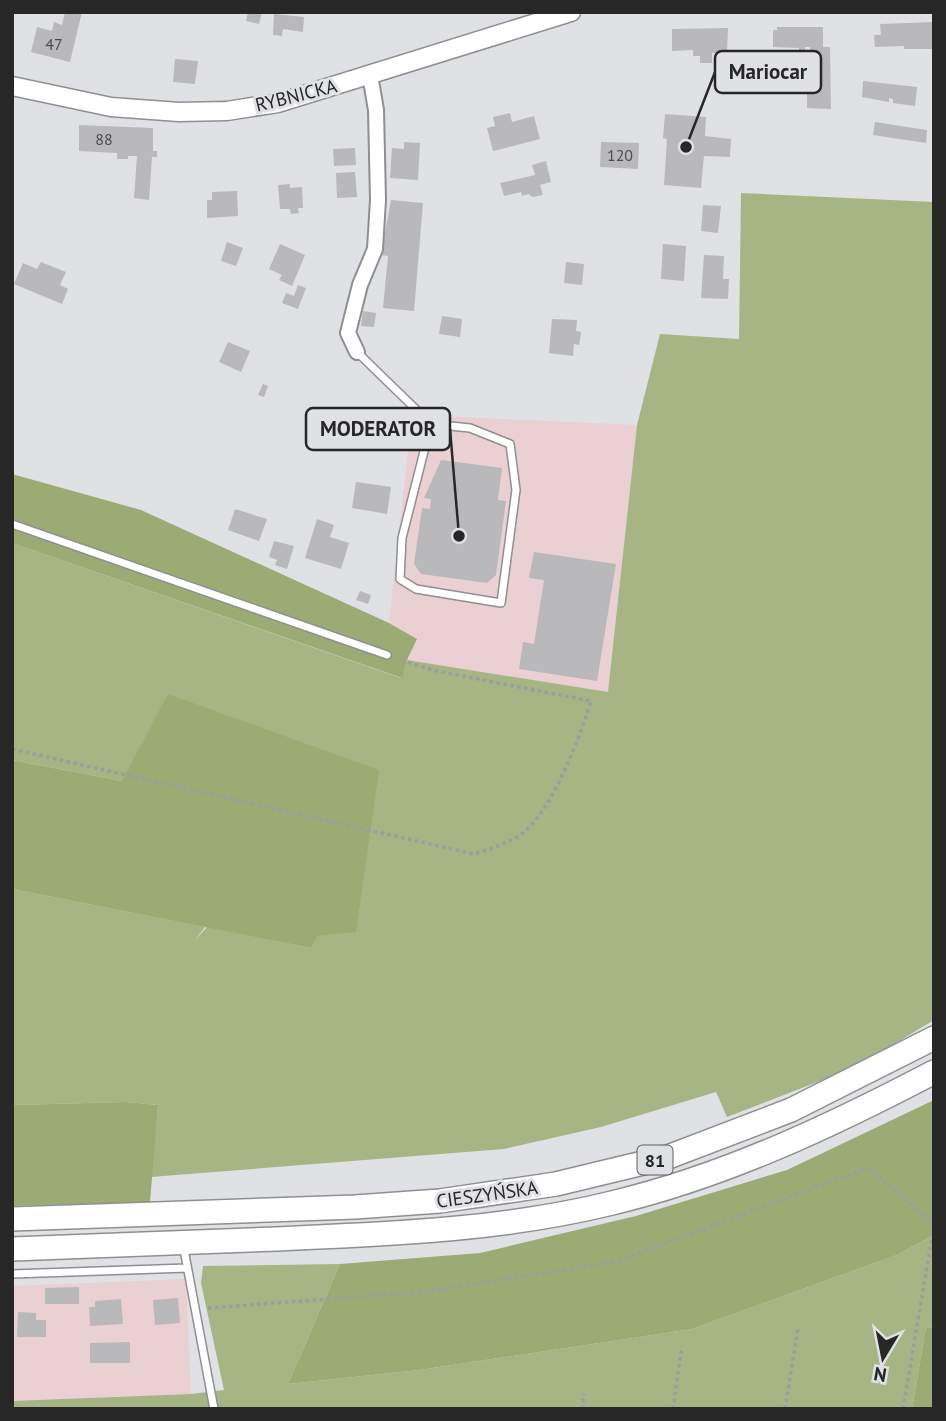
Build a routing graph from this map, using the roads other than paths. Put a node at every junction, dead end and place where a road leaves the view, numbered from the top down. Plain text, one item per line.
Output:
1 (571, 12) edge
2 (370, 75) junction
3 (12, 86) edge
4 (357, 352) joint
5 (431, 424) junction
6 (12, 524) edge
7 (387, 655) road end
8 (934, 1038) edge
9 (934, 1072) edge
10 (12, 1219) edge
11 (183, 1242) junction
12 (12, 1250) edge
13 (187, 1268) junction
14 (12, 1274) edge
15 (214, 1409) edge

1 - 2 street, RYBNICKA
2 - 3 street, RYBNICKA
2 - 4 street
4 - 5 lane
5 - 5 lane
6 - 7 lane
8 - 10 main road, CIESZYŃSKA / 81
9 - 11 main road, CIESZYŃSKA / 81
11 - 12 main road, CIESZYŃSKA / 81
11 - 13 lane
13 - 14 lane
13 - 15 lane

